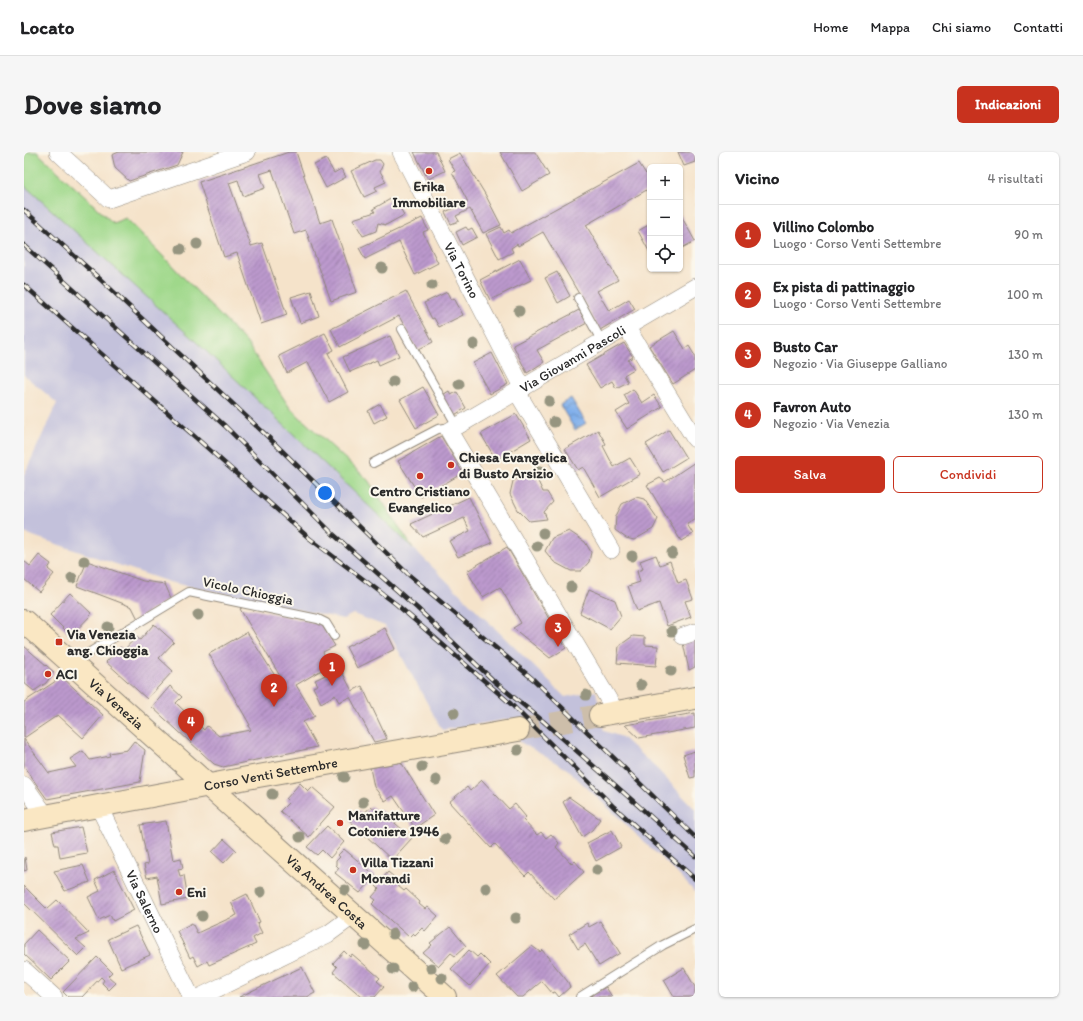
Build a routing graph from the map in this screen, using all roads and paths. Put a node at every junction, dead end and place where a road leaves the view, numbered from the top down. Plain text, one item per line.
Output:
1 (58, 152) edge
2 (247, 152) edge
3 (401, 152) edge
4 (695, 287) edge
5 (578, 298) dead end
6 (627, 328) junction
7 (402, 329) dead end
8 (602, 342) junction
9 (520, 390) junction
10 (453, 429) junction
11 (695, 439) edge
12 (373, 463) dead end
13 (611, 550) dead end
14 (24, 621) edge
15 (334, 636) dead end
16 (71, 664) junction
17 (695, 698) edge
18 (608, 713) joint
19 (518, 730) tunnel mouth
20 (24, 785) edge
21 (209, 785) junction
22 (99, 807) junction
23 (46, 816) junction
24 (24, 820) edge
25 (354, 915) junction
26 (695, 929) edge
27 (24, 970) edge
28 (54, 997) edge
29 (191, 997) edge
30 (200, 997) edge
31 (445, 997) edge
32 (580, 997) edge

1 - 2 street
3 - 9 street, Via Torino
4 - 6 street, Via Giovanni Pascoli
5 - 8 lane
6 - 8 street, Via Giovanni Pascoli
6 - 11 street
7 - 10 lane
8 - 9 street, Via Giovanni Pascoli
9 - 10 street, Via Giovanni Pascoli
9 - 13 street, Via Torino
10 - 12 lane
10 - 18 street
14 - 16 street, Via Venezia
15 - 16 lane, Vicolo Chioggia
16 - 21 street, Via Venezia
17 - 18 street
19 - 21 street, Corso Venti Settembre
20 - 23 street
21 - 22 street, Corso Venti Settembre
21 - 25 street, Via Andrea Costa
22 - 23 street, Corso Venti Settembre
22 - 29 street, Via Salerno
23 - 24 street, Corso Venti Settembre
25 - 30 street
25 - 31 street, Via Andrea Costa
26 - 32 lane
27 - 28 street

